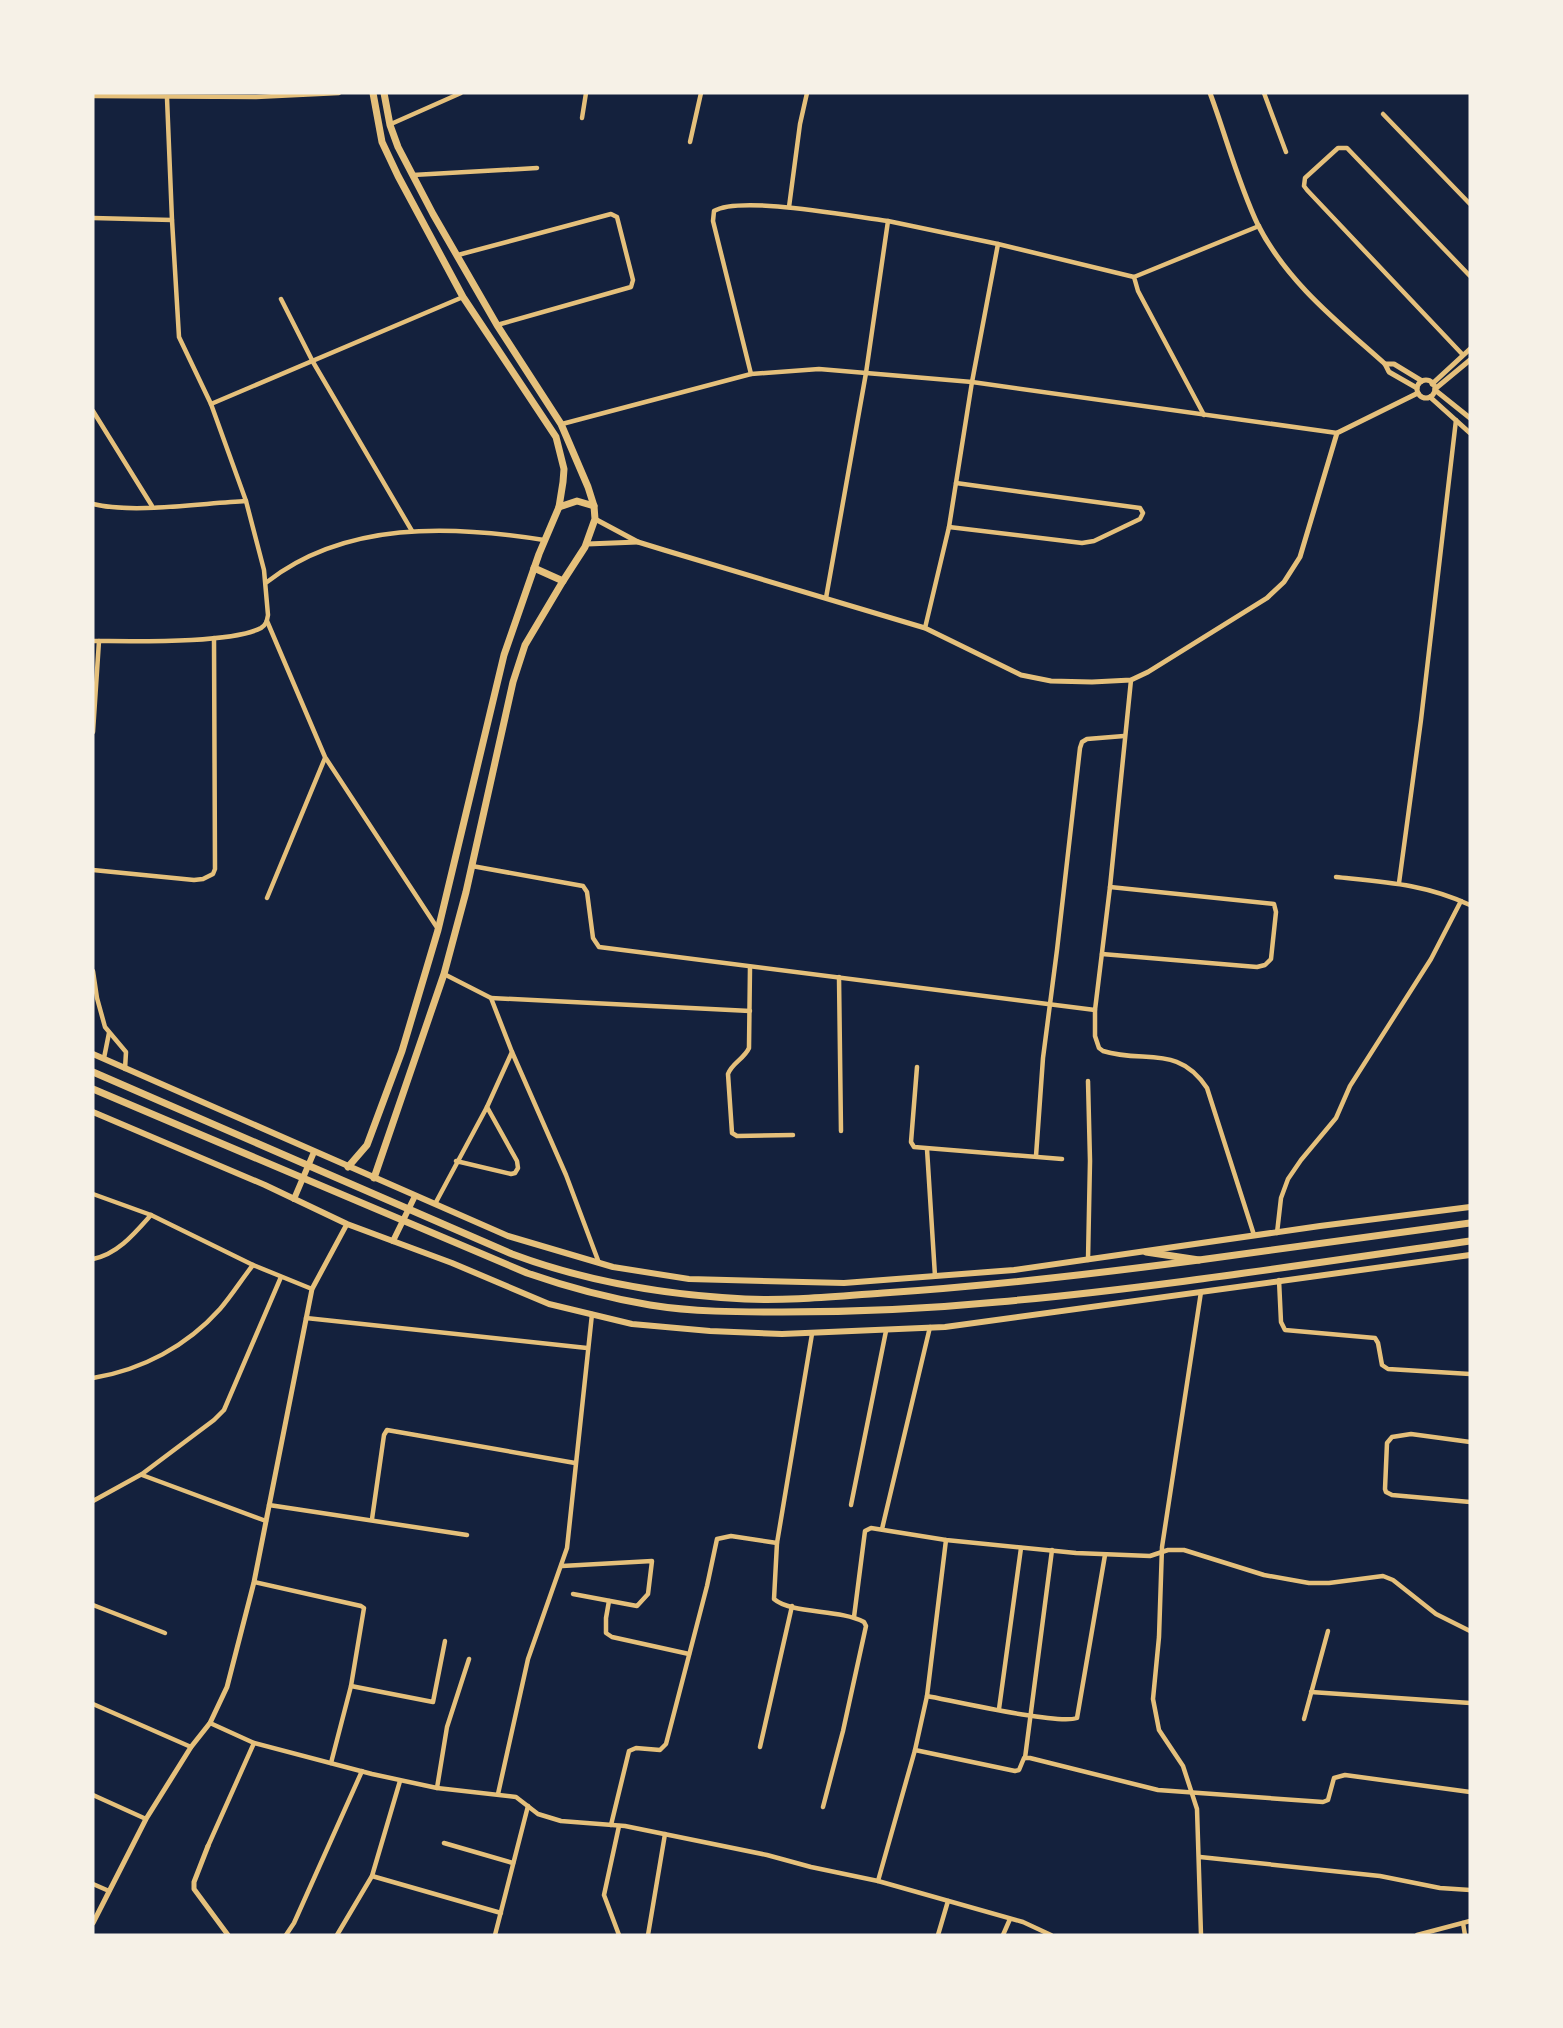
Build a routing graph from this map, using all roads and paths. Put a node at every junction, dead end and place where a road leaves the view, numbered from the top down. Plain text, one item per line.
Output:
1 (340, 93) edge
2 (373, 93) edge
3 (384, 93) edge
4 (461, 93) edge
5 (586, 93) edge
6 (701, 93) edge
7 (807, 93) edge
8 (1210, 93) edge
9 (1264, 93) edge
10 (93, 96) edge
11 (167, 98) junction
12 (1383, 114) dead end
13 (582, 118) dead end
14 (390, 124) junction
15 (690, 142) dead end
16 (1286, 152) dead end
17 (537, 168) dead end
18 (412, 175) junction
19 (1470, 204) edge
20 (789, 207) junction
21 (93, 218) edge
22 (172, 220) junction
23 (888, 222) junction
24 (1259, 226) junction
25 (998, 244) junction
26 (458, 255) junction
27 (1470, 276) edge
28 (1134, 277) junction
29 (463, 297) junction
30 (281, 299) dead end
31 (497, 325) junction
32 (1470, 349) edge
33 (1463, 355) junction
34 (1470, 360) edge
35 (313, 362) junction
36 (1385, 364) junction
37 (866, 373) junction
38 (751, 374) junction
39 (1422, 381) junction
40 (972, 382) junction
41 (1434, 387) junction
42 (1417, 391) junction
43 (1430, 397) junction
44 (211, 404) junction
45 (93, 411) edge
46 (1204, 415) junction
47 (1470, 418) edge
48 (1456, 420) junction
49 (561, 424) junction
50 (1337, 433) junction
51 (1470, 433) edge
52 (956, 483) junction
53 (246, 501) junction
54 (93, 504) edge
55 (153, 506) junction
56 (594, 506) junction
57 (559, 507) junction
58 (595, 519) junction
59 (949, 527) junction
60 (412, 531) junction
61 (544, 540) junction
62 (638, 542) junction
63 (587, 544) junction
64 (534, 568) junction
65 (563, 581) junction
66 (266, 582) junction
67 (826, 598) junction
68 (267, 621) junction
69 (925, 628) junction
70 (214, 638) junction
71 (96, 641) edge
72 (1131, 680) junction
73 (93, 732) edge
74 (1125, 736) junction
75 (325, 757) junction
76 (472, 866) junction
77 (93, 870) edge
78 (1336, 877) dead end
79 (1399, 883) junction
80 (1110, 887) junction
81 (267, 898) dead end
82 (1461, 901) junction
83 (1470, 905) edge
84 (439, 930) junction
85 (1102, 954) junction
86 (750, 967) junction
87 (93, 971) edge
88 (444, 974) junction
89 (839, 977) junction
90 (491, 998) junction
91 (1049, 1004) junction
92 (1095, 1010) junction
93 (750, 1011) junction
94 (109, 1034) junction
95 (512, 1052) junction
96 (93, 1054) edge
97 (103, 1059) junction
98 (917, 1067) dead end
99 (125, 1069) junction
100 (93, 1072) edge
101 (1088, 1081) dead end
102 (93, 1089) edge
103 (487, 1107) junction
104 (93, 1112) edge
105 (841, 1131) dead end
106 (793, 1135) dead end
107 (927, 1149) junction
108 (314, 1152) junction
109 (1036, 1156) junction
110 (1062, 1159) dead end
111 (457, 1161) junction
112 (348, 1167) junction
113 (374, 1178) junction
114 (93, 1194) edge
115 (415, 1196) junction
116 (294, 1199) junction
117 (435, 1204) junction
118 (1470, 1207) edge
119 (151, 1215) junction
120 (1470, 1223) edge
121 (347, 1224) junction
122 (1278, 1233) junction
123 (1255, 1236) junction
124 (393, 1241) junction
125 (1470, 1241) edge
126 (1146, 1252) junction
127 (1470, 1255) edge
128 (93, 1259) edge
129 (1088, 1260) junction
130 (1199, 1260) junction
131 (599, 1263) junction
132 (253, 1265) junction
133 (935, 1276) junction
134 (281, 1277) junction
135 (1279, 1280) junction
136 (312, 1289) junction
137 (1200, 1292) junction
138 (592, 1314) junction
139 (305, 1318) junction
140 (930, 1327) junction
141 (886, 1331) junction
142 (812, 1334) junction
143 (587, 1348) junction
144 (1470, 1374) edge
145 (93, 1378) edge
146 (1470, 1442) edge
147 (575, 1463) junction
148 (142, 1475) junction
149 (93, 1501) edge
150 (1470, 1502) edge
151 (269, 1505) junction
152 (851, 1505) dead end
153 (372, 1520) junction
154 (266, 1521) junction
155 (882, 1529) junction
156 (467, 1535) dead end
157 (946, 1540) junction
158 (777, 1543) junction
159 (1021, 1548) junction
160 (1052, 1550) junction
161 (1162, 1554) junction
162 (1105, 1555) junction
163 (562, 1566) junction
164 (254, 1582) junction
165 (573, 1594) dead end
166 (610, 1601) junction
167 (93, 1605) edge
168 (792, 1606) junction
169 (854, 1616) junction
170 (1328, 1631) dead end
171 (1470, 1631) edge
172 (165, 1633) dead end
173 (445, 1641) dead end
174 (689, 1654) junction
175 (469, 1659) dead end
176 (351, 1686) junction
177 (1311, 1692) junction
178 (926, 1696) junction
179 (1470, 1703) edge
180 (93, 1704) edge
181 (999, 1709) junction
182 (1030, 1715) junction
183 (1304, 1719) dead end
184 (210, 1723) junction
185 (254, 1743) junction
186 (760, 1746) dead end
187 (191, 1747) junction
188 (915, 1750) junction
189 (1024, 1758) junction
190 (331, 1763) junction
191 (362, 1771) junction
192 (400, 1781) junction
193 (437, 1788) junction
194 (1470, 1792) edge
195 (1193, 1793) junction
196 (498, 1794) junction
197 (93, 1795) edge
198 (528, 1806) junction
199 (823, 1807) dead end
200 (146, 1819) junction
201 (611, 1825) junction
202 (619, 1826) junction
203 (665, 1834) junction
204 (444, 1843) dead end
205 (208, 1846) joint
206 (1200, 1857) junction
207 (513, 1863) junction
208 (372, 1875) junction
209 (878, 1881) junction
210 (93, 1884) edge
211 (1470, 1890) edge
212 (109, 1891) junction
213 (948, 1901) junction
214 (500, 1913) junction
215 (1010, 1919) junction
216 (1470, 1921) edge
217 (93, 1923) edge
218 (1463, 1923) junction
219 (228, 1935) edge
220 (286, 1935) edge
221 (337, 1935) edge
222 (495, 1935) edge
223 (619, 1935) edge
224 (648, 1935) edge
225 (938, 1935) edge
226 (1003, 1935) edge
227 (1051, 1935) edge
228 (1201, 1935) edge
229 (1417, 1935) edge
230 (1465, 1935) edge

1 - 11 street
2 - 29 highway
3 - 14 highway
4 - 14 street
5 - 13 street
6 - 15 street
7 - 20 street
8 - 24 street
9 - 16 street
10 - 11 street
11 - 22 street
12 - 19 street
14 - 18 highway
17 - 18 street
18 - 26 highway
20 - 23 street
20 - 38 street
21 - 22 street
22 - 44 street
23 - 25 street
23 - 37 street
24 - 28 street
24 - 36 street
25 - 28 street
25 - 40 street
26 - 31 highway
26 - 31 street
27 - 33 street
28 - 46 street
29 - 35 street
29 - 57 highway
30 - 35 street
31 - 49 highway
32 - 33 street
33 - 41 street
34 - 41 street
35 - 44 street
35 - 60 street
36 - 39 street
36 - 42 street
37 - 38 street
37 - 40 street
37 - 67 street
38 - 49 street
39 - 41 street
39 - 42 street
40 - 46 street
40 - 52 street
41 - 43 street
41 - 47 street
42 - 43 street
42 - 50 street
43 - 48 street
44 - 53 street
45 - 55 street
46 - 50 street
48 - 51 street
48 - 79 street
49 - 56 highway
50 - 72 street
52 - 59 street
52 - 59 street
53 - 55 street
53 - 66 street
54 - 55 street
56 - 57 highway
56 - 58 highway
57 - 61 highway
58 - 62 street
58 - 63 highway
59 - 69 street
60 - 61 street
60 - 66 street
61 - 64 highway
62 - 63 street
62 - 67 street
63 - 65 highway
64 - 65 highway
64 - 84 highway
65 - 76 highway
66 - 68 street
67 - 69 street
68 - 70 street
68 - 75 street
69 - 72 street
70 - 71 street
70 - 77 street
71 - 73 street
72 - 74 street
74 - 80 street
74 - 91 street
75 - 81 street
75 - 84 street
76 - 86 street
76 - 88 highway
78 - 79 street
79 - 82 street
80 - 85 street
80 - 85 street
82 - 83 street
82 - 122 street
84 - 112 highway
85 - 92 street
86 - 89 street
86 - 93 street
87 - 94 street
88 - 90 street
88 - 113 highway
89 - 91 street
89 - 105 street
90 - 93 street
90 - 95 street
91 - 92 street
91 - 109 street
92 - 123 street
93 - 106 street
94 - 97 street
94 - 99 street
95 - 103 street
95 - 131 street
96 - 97 main road
97 - 99 main road
98 - 107 street
99 - 108 main road
100 - 130 highway
101 - 129 street
102 - 125 highway
103 - 111 street
103 - 111 street
104 - 116 main road
107 - 109 street
107 - 133 street
108 - 112 main road
108 - 116 main road
109 - 110 street
111 - 117 street
112 - 113 main road
113 - 115 main road
114 - 119 street
115 - 117 main road
115 - 124 main road
116 - 121 main road
117 - 131 main road
118 - 122 main road
119 - 128 street
119 - 132 street
120 - 130 highway
121 - 124 main road
121 - 136 street
122 - 123 main road
123 - 126 main road
124 - 138 main road
126 - 129 main road
126 - 130 highway
127 - 135 main road
129 - 133 main road
131 - 133 main road
132 - 134 street
132 - 145 street
134 - 136 street
134 - 148 street
135 - 137 main road
135 - 144 street
136 - 139 street
137 - 140 main road
137 - 161 street
138 - 142 main road
138 - 143 street
139 - 143 street
139 - 151 street
140 - 141 main road
140 - 155 street
141 - 142 main road
141 - 152 street
142 - 158 street
143 - 147 street
146 - 150 street
147 - 153 street
147 - 163 street
148 - 149 street
148 - 154 street
151 - 153 street
151 - 154 street
153 - 156 street
154 - 164 street
155 - 157 street
155 - 169 street
157 - 159 street
157 - 178 street
158 - 168 street
158 - 174 street
159 - 160 street
159 - 181 street
160 - 162 street
160 - 182 street
161 - 162 street
161 - 171 street
161 - 195 street
162 - 182 street
163 - 166 street
163 - 196 street
164 - 176 street
164 - 184 street
165 - 166 street
166 - 174 street
167 - 172 street
168 - 169 street
168 - 186 street
169 - 199 street
170 - 177 street
173 - 176 street
174 - 201 street
175 - 193 street
176 - 190 street
177 - 179 street
177 - 183 street
178 - 181 street
178 - 188 street
180 - 187 street
181 - 182 street
182 - 189 street
184 - 185 street
184 - 187 street
185 - 190 street
185 - 205 street
187 - 200 street
188 - 189 street
188 - 209 street
189 - 195 street
190 - 191 street
191 - 192 street
191 - 220 street
192 - 193 street
192 - 208 street
193 - 196 street
194 - 195 street
195 - 206 street
196 - 198 street
197 - 200 street
198 - 201 street
198 - 207 street
200 - 212 street
201 - 202 street
202 - 203 street
202 - 223 street
203 - 209 street
203 - 224 street
204 - 207 street
205 - 219 street
206 - 211 street
206 - 228 street
207 - 214 street
208 - 214 street
208 - 221 street
209 - 213 street
210 - 212 street
212 - 217 street
213 - 215 street
213 - 225 street
214 - 222 street
215 - 226 street
215 - 227 street
216 - 218 street
218 - 229 street
218 - 230 street

